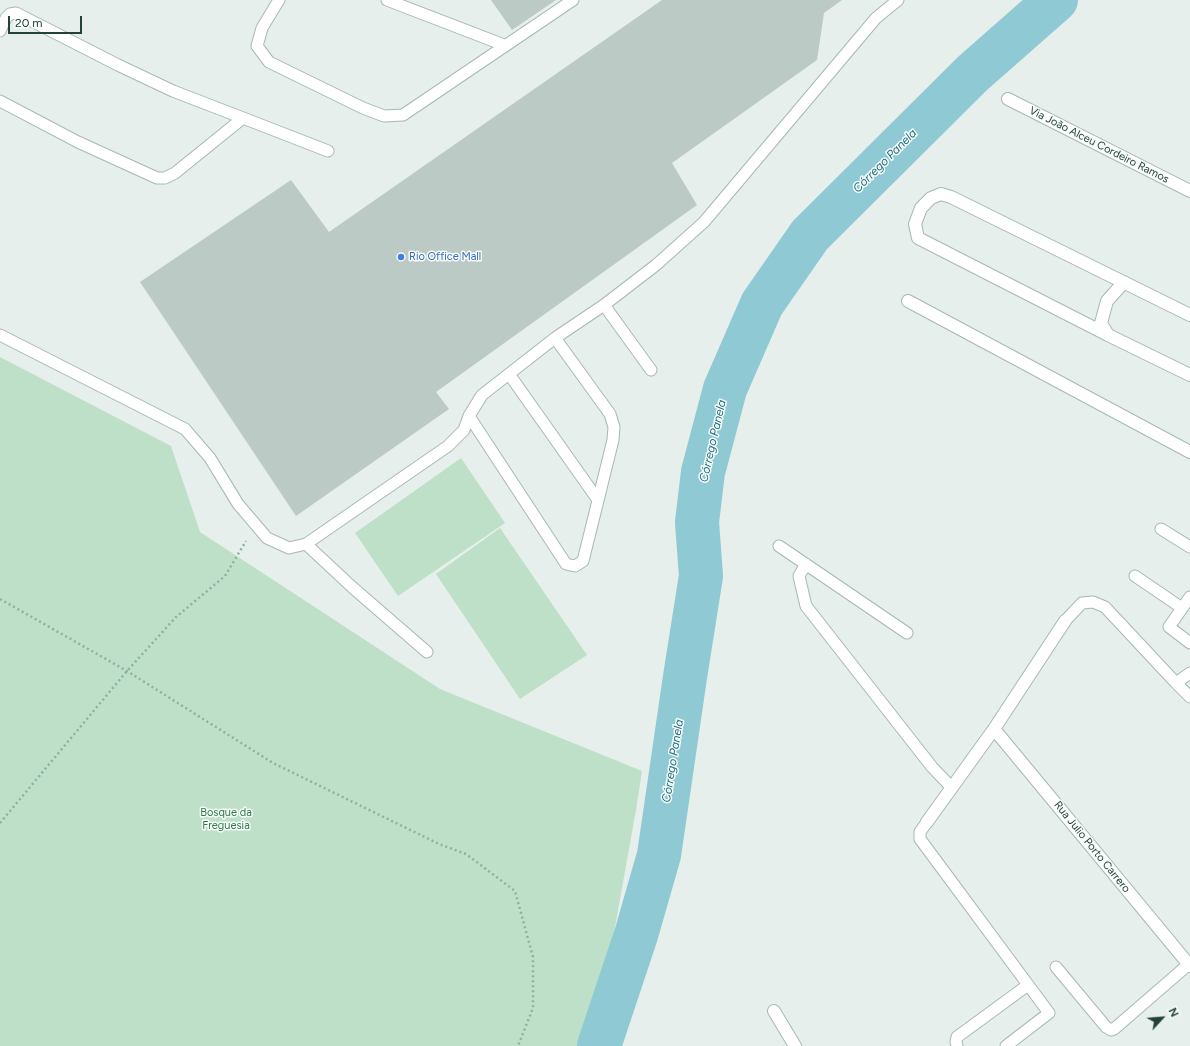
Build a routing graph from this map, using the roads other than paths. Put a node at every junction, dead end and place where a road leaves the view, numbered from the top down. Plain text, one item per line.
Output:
1 (279, 0) edge
2 (387, 0) edge
3 (573, 0) edge
4 (898, 0) edge
5 (0, 31) edge
6 (504, 45) junction
7 (1008, 99) dead end
8 (0, 101) edge
9 (244, 118) junction
10 (328, 150) dead end
11 (1190, 191) edge
12 (1124, 282) junction
13 (908, 301) dead end
14 (604, 305) junction
15 (1190, 315) edge
16 (0, 335) edge
17 (1108, 335) junction
18 (555, 338) junction
19 (651, 370) dead end
20 (508, 374) junction
21 (1190, 375) edge
22 (469, 416) junction
23 (1190, 452) edge
24 (598, 500) junction
25 (1161, 529) dead end
26 (306, 544) junction
27 (779, 546) dead end
28 (1190, 547) edge
29 (806, 564) junction
30 (1135, 576) dead end
31 (1190, 597) edge
32 (1182, 608) junction
33 (1065, 621) joint
34 (907, 634) dead end
35 (1190, 643) edge
36 (427, 652) dead end
37 (1190, 673) edge
38 (1176, 682) junction
39 (1190, 697) edge
40 (994, 729) junction
41 (952, 788) junction
42 (927, 822) joint
43 (1189, 965) edge
44 (1056, 968) dead end
45 (1028, 986) junction
46 (774, 1011) dead end
47 (795, 1046) edge
48 (957, 1046) edge
49 (1006, 1046) edge

1 - 6 lane
2 - 6 lane
3 - 6 lane
4 - 14 lane
5 - 9 lane
7 - 11 street, Via João Alceu Cordeiro Ramos
8 - 9 lane
9 - 10 lane
12 - 15 street
12 - 17 street
12 - 17 street
13 - 23 street
14 - 18 lane
14 - 19 lane
16 - 26 lane
17 - 21 street
18 - 20 lane
18 - 24 lane
20 - 22 lane
20 - 24 lane
22 - 24 lane
22 - 26 lane
25 - 28 lane
26 - 36 lane
27 - 29 lane
29 - 34 lane
29 - 41 lane
30 - 32 lane
31 - 32 lane
32 - 35 lane
33 - 38 lane
33 - 40 street
37 - 38 lane
38 - 39 lane
40 - 41 street
40 - 43 street, Rua Julio Porto Carrero
41 - 42 street
42 - 45 lane
43 - 44 lane
45 - 48 lane
45 - 49 lane
46 - 47 street

